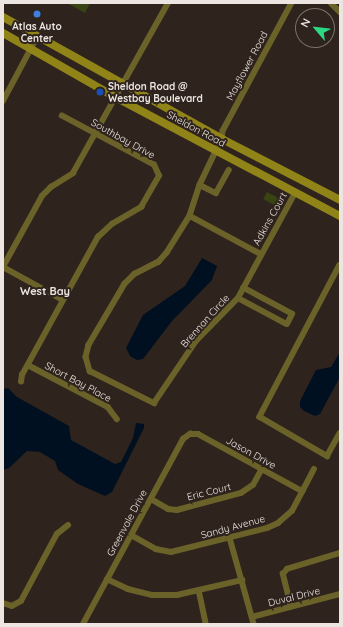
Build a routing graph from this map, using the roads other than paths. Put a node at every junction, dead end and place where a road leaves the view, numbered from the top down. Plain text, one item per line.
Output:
1 (168, 3) edge
2 (292, 3) edge
3 (331, 3) edge
4 (340, 12) edge
5 (3, 17) edge
6 (3, 33) edge
7 (37, 37) junction
8 (30, 50) junction
9 (124, 84) junction
10 (115, 97) junction
11 (3, 101) edge
12 (62, 116) dead end
13 (95, 133) junction
14 (222, 140) junction
15 (216, 151) junction
16 (229, 170) dead end
17 (200, 185) junction
18 (295, 193) junction
19 (340, 200) edge
20 (190, 216) junction
21 (340, 216) edge
22 (261, 254) junction
23 (340, 265) edge
24 (3, 267) edge
25 (243, 288) junction
26 (238, 298) junction
27 (63, 300) junction
28 (28, 365) junction
29 (21, 382) dead end
30 (117, 419) dead end
31 (340, 433) edge
32 (190, 434) joint
33 (262, 469) junction
34 (314, 469) dead end
35 (302, 491) junction
36 (151, 499) junction
37 (68, 524) dead end
38 (131, 535) junction
39 (230, 538) junction
40 (340, 553) edge
41 (107, 579) junction
42 (242, 580) junction
43 (200, 590) junction
44 (340, 594) edge
45 (3, 604) edge
46 (291, 607) junction
47 (252, 617) junction
48 (83, 624) edge
49 (206, 624) edge
50 (254, 624) edge

1 - 9 street
2 - 14 street, Mayflower Road
3 - 4 street
5 - 7 main road, Sheldon Road
6 - 8 main road, Sheldon Road
7 - 8 street
7 - 9 main road, Sheldon Road
8 - 10 main road, Sheldon Road
8 - 11 street
9 - 10 street
9 - 14 main road, Sheldon Road
10 - 13 street
10 - 15 main road, Sheldon Road
12 - 13 street, Southbay Drive
13 - 24 street
13 - 27 street, Southbay Drive
14 - 15 street, Brennan Circle
14 - 19 main road, Sheldon Road
15 - 17 street, Brennan Circle
15 - 18 main road, Sheldon Road
16 - 17 street
17 - 20 street, Brennan Circle
18 - 21 main road, Sheldon Road
18 - 22 street, Adkins Court
20 - 22 street
20 - 26 street, Brennan Circle
22 - 25 street, Brennan Circle
23 - 31 street
24 - 27 street
25 - 26 street, Brennan Circle
25 - 26 street
27 - 28 street, Southbay Drive
28 - 29 street, Southbay Drive
28 - 30 street, Short Bay Place
32 - 33 street, Jason Drive
32 - 36 street, Greenvale Drive
33 - 35 street, Jason Drive
33 - 36 street, Eric Court
34 - 35 street, Sandy Avenue
35 - 39 street, Sandy Avenue
36 - 38 street, Greenvale Drive
37 - 45 street
38 - 39 street, Sandy Avenue
38 - 41 street, Greenvale Drive
39 - 42 street
40 - 46 street
41 - 43 street
41 - 48 street, Greenvale Drive
42 - 43 street
42 - 47 street
43 - 49 street
44 - 46 street, Duval Drive
46 - 47 street, Duval Drive
47 - 50 street

